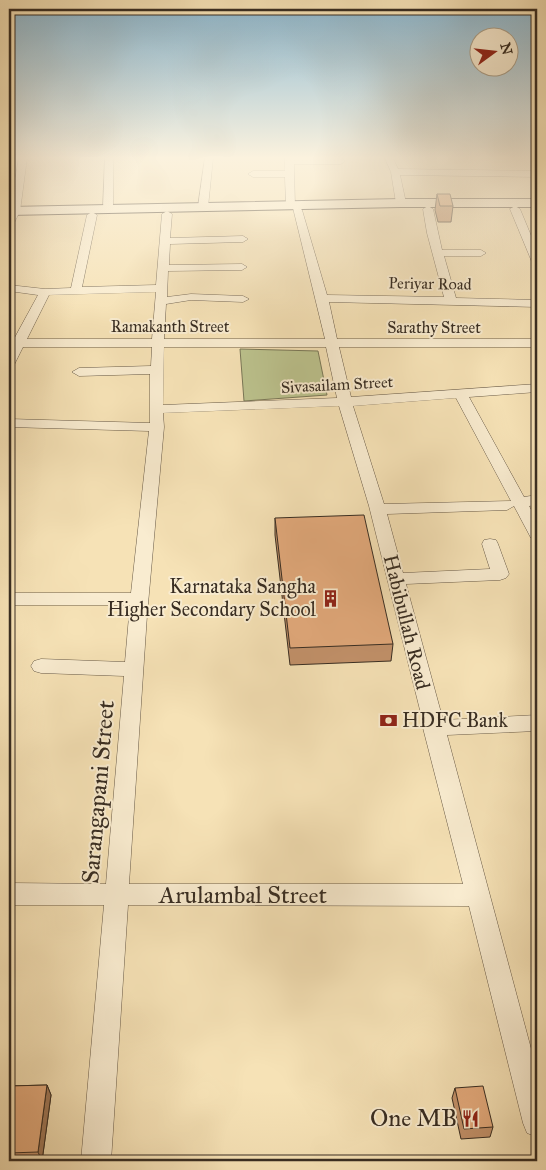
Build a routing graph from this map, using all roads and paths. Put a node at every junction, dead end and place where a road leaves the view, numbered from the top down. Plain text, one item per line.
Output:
1 (66, 213) edge
2 (196, 213) edge
3 (295, 213) edge
4 (430, 213) edge
5 (516, 213) edge
6 (166, 214) junction
7 (92, 215) junction
8 (10, 216) edge
9 (242, 239) dead end
10 (165, 242) junction
11 (437, 249) junction
12 (479, 249) dead end
13 (537, 262) edge
14 (242, 267) dead end
15 (163, 268) junction
16 (9, 288) edge
17 (76, 290) junction
18 (45, 292) junction
19 (161, 295) junction
20 (322, 298) junction
21 (243, 299) dead end
22 (451, 300) junction
23 (537, 303) edge
24 (158, 341) junction
25 (14, 342) edge
26 (331, 343) junction
27 (537, 343) edge
28 (9, 362) edge
29 (157, 370) junction
30 (79, 372) dead end
31 (537, 388) edge
32 (460, 393) junction
33 (345, 402) junction
34 (156, 418) junction
35 (9, 423) edge
36 (537, 500) edge
37 (514, 504) junction
38 (378, 509) junction
39 (537, 534) edge
40 (490, 544) dead end
41 (396, 579) junction
42 (9, 599) edge
43 (140, 599) junction
44 (41, 666) dead end
45 (134, 668) junction
46 (537, 722) edge
47 (434, 728) junction
48 (9, 894) edge
49 (116, 895) junction
50 (478, 895) junction
51 (537, 1123) edge
52 (96, 1161) edge

1 - 8 main road
2 - 6 main road
3 - 20 street, Habibullah Road
4 - 11 street
5 - 13 street
6 - 7 main road
6 - 10 street, Sarangapani Street
7 - 8 main road
7 - 17 street
9 - 10 street
10 - 15 street, Sarangapani Street
11 - 12 street
11 - 22 street
14 - 15 street
15 - 19 street, Sarangapani Street
16 - 18 street
17 - 18 street
17 - 19 street
18 - 25 street
19 - 21 street
19 - 24 street, Sarangapani Street
20 - 22 street, Periyar Road
20 - 26 street, Habibullah Road
22 - 23 street, Periyar Road
24 - 25 street, Ramakanth Street
24 - 26 street, Ramakanth Street
24 - 29 street, Sarangapani Street
25 - 28 street
26 - 27 street, Sarathy Street
26 - 33 street, Habibullah Road
29 - 30 street
29 - 34 street, Sarangapani Street
31 - 32 street, Sivasailam Street
32 - 33 street, Sivasailam Street
32 - 37 street
33 - 34 street, Sivasailam Street
33 - 38 street, Habibullah Road
34 - 35 street, Sivasailam Street
34 - 43 street, Sarangapani Street
36 - 37 street
37 - 38 street
37 - 39 street
38 - 41 street, Habibullah Road
40 - 41 street
41 - 47 street, Habibullah Road
42 - 43 street
43 - 45 street, Sarangapani Street
44 - 45 street
45 - 49 street, Sarangapani Street
46 - 47 street
47 - 50 street, Habibullah Road
48 - 49 street, Arulambal Street
49 - 50 street, Arulambal Street
49 - 52 street, Sarangapani Street
50 - 51 street, Habibullah Road

